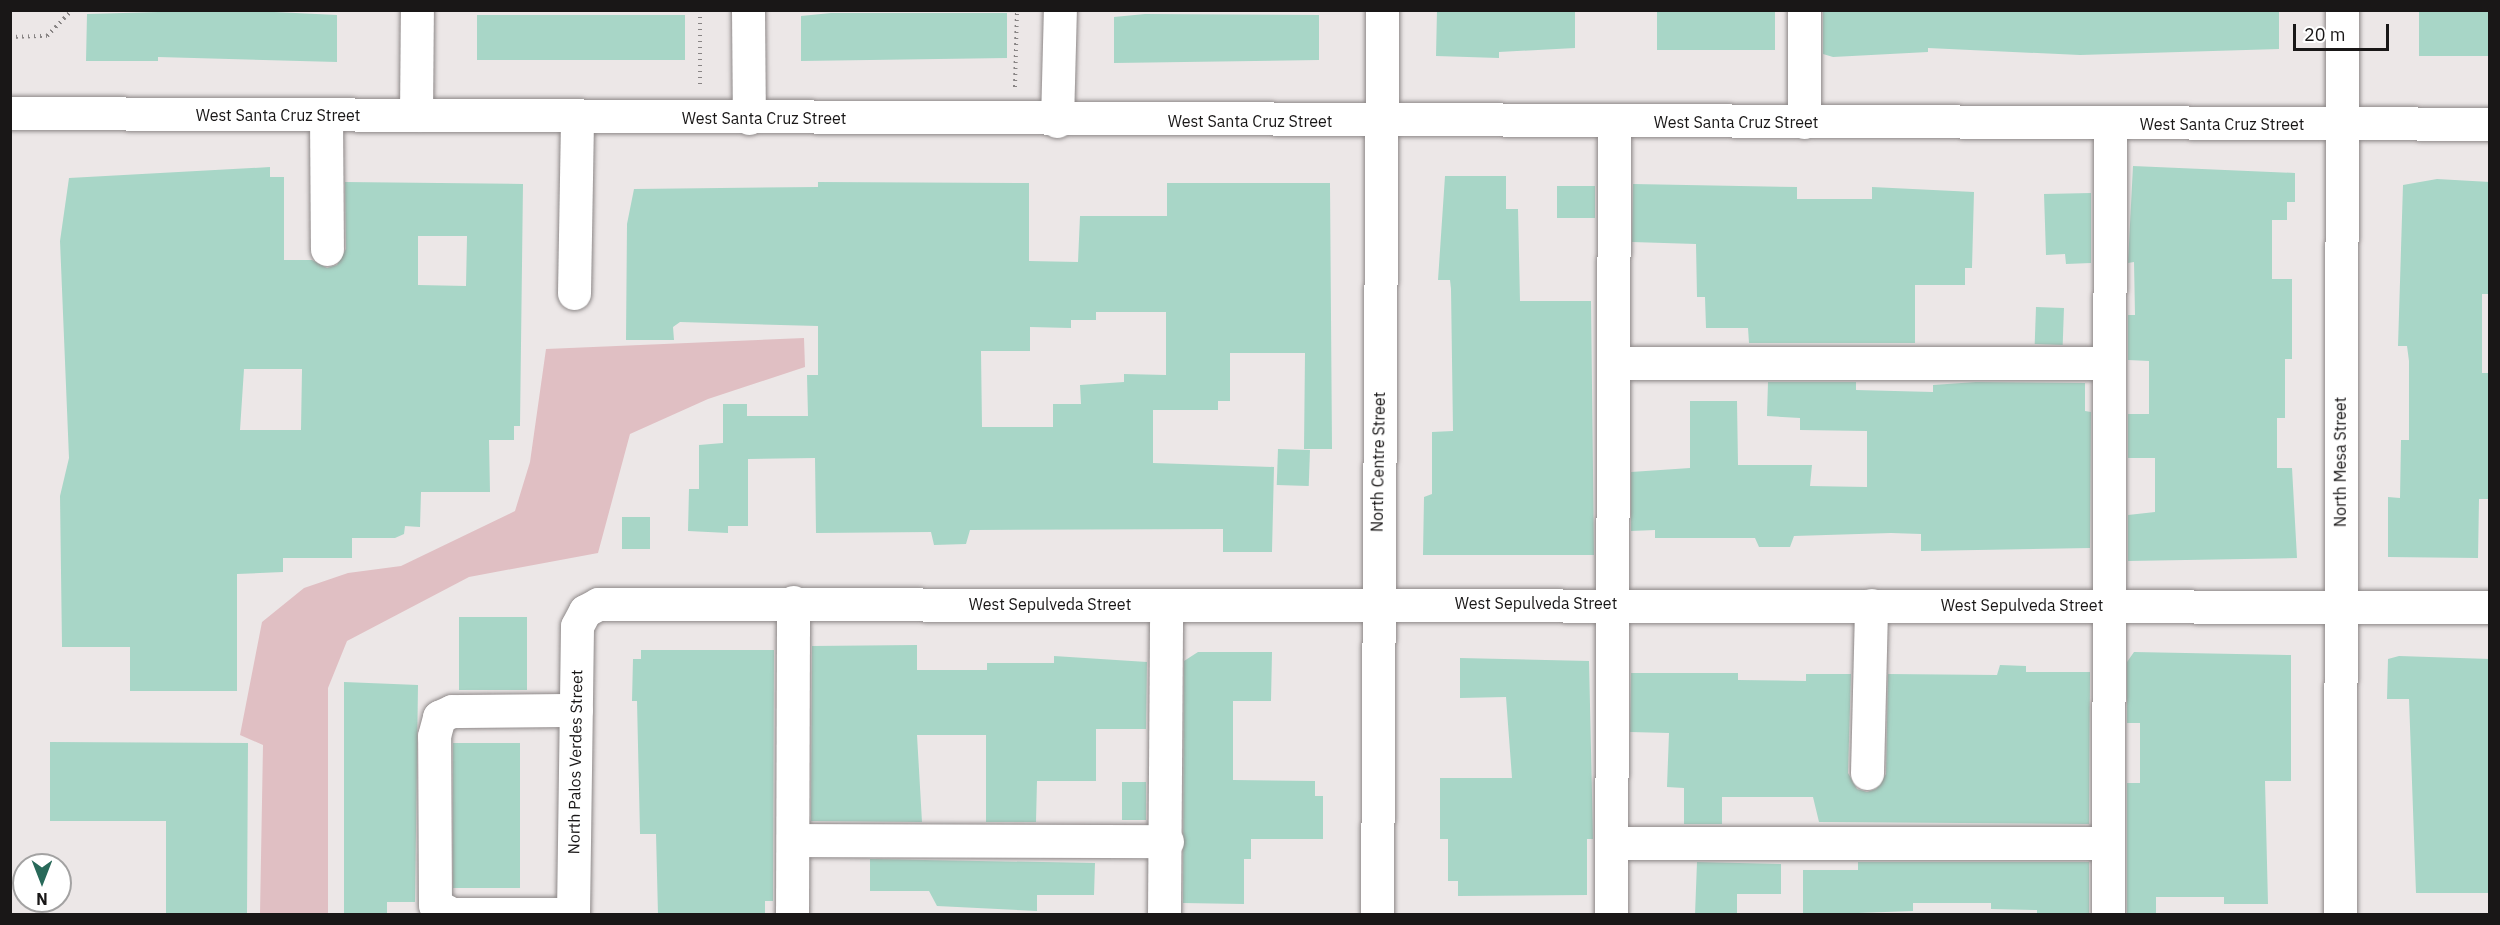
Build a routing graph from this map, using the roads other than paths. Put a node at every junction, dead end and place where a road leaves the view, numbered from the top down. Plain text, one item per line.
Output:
1 (417, 10) edge
2 (748, 10) edge
3 (1060, 10) edge
4 (1382, 10) edge
5 (1804, 10) edge
6 (2342, 10) edge
7 (10, 113) edge
8 (416, 115) junction
9 (326, 116) junction
10 (577, 118) junction
11 (749, 118) junction
12 (1057, 121) junction
13 (1381, 121) junction
14 (1614, 121) junction
15 (1804, 122) junction
16 (2110, 123) junction
17 (2342, 124) junction
18 (2490, 124) edge
19 (327, 249) dead end
20 (574, 293) dead end
21 (1615, 363) junction
22 (2109, 363) junction
23 (793, 602) junction
24 (1610, 603) junction
25 (1377, 604) junction
26 (1166, 605) junction
27 (1871, 605) junction
28 (2110, 606) junction
29 (2340, 607) junction
30 (2490, 607) edge
31 (585, 611) joint
32 (576, 710) junction
33 (1867, 773) dead end
34 (793, 840) junction
35 (1167, 841) junction
36 (1611, 843) junction
37 (2108, 843) junction
38 (573, 914) edge
39 (792, 915) edge
40 (1164, 915) edge
41 (1377, 915) edge
42 (1611, 915) edge
43 (2108, 915) edge
44 (2340, 915) edge

1 - 8 street
2 - 11 street
3 - 12 street
4 - 13 street, North Centre Street
5 - 15 street
6 - 17 street, North Mesa Street
7 - 9 street, West Santa Cruz Street
8 - 9 street, West Santa Cruz Street
8 - 10 street, West Santa Cruz Street
9 - 19 street
10 - 11 street, West Santa Cruz Street
10 - 20 street
11 - 12 street, West Santa Cruz Street
12 - 13 street, West Santa Cruz Street
13 - 14 street, West Santa Cruz Street
13 - 25 street, North Centre Street
14 - 15 street, West Santa Cruz Street
14 - 21 street
15 - 16 street, West Santa Cruz Street
16 - 17 street, West Santa Cruz Street
16 - 22 street
17 - 18 street, West Santa Cruz Street
17 - 29 street, North Mesa Street
21 - 22 street
21 - 24 street
22 - 28 street
23 - 26 street, West Sepulveda Street
23 - 31 street, West Sepulveda Street
23 - 34 street
24 - 25 street, West Sepulveda Street
24 - 27 street, West Sepulveda Street
24 - 36 street
25 - 26 street, West Sepulveda Street
25 - 41 street, North Centre Street
26 - 35 street
27 - 28 street, West Sepulveda Street
27 - 33 street
28 - 29 street, West Sepulveda Street
28 - 37 street
29 - 30 street, West Sepulveda Street
29 - 44 street, North Mesa Street
31 - 32 street, North Palos Verdes Street
32 - 38 street, North Palos Verdes Street
32 - 38 street
34 - 35 street
34 - 39 street
35 - 40 street
36 - 37 street
36 - 42 street
37 - 43 street

